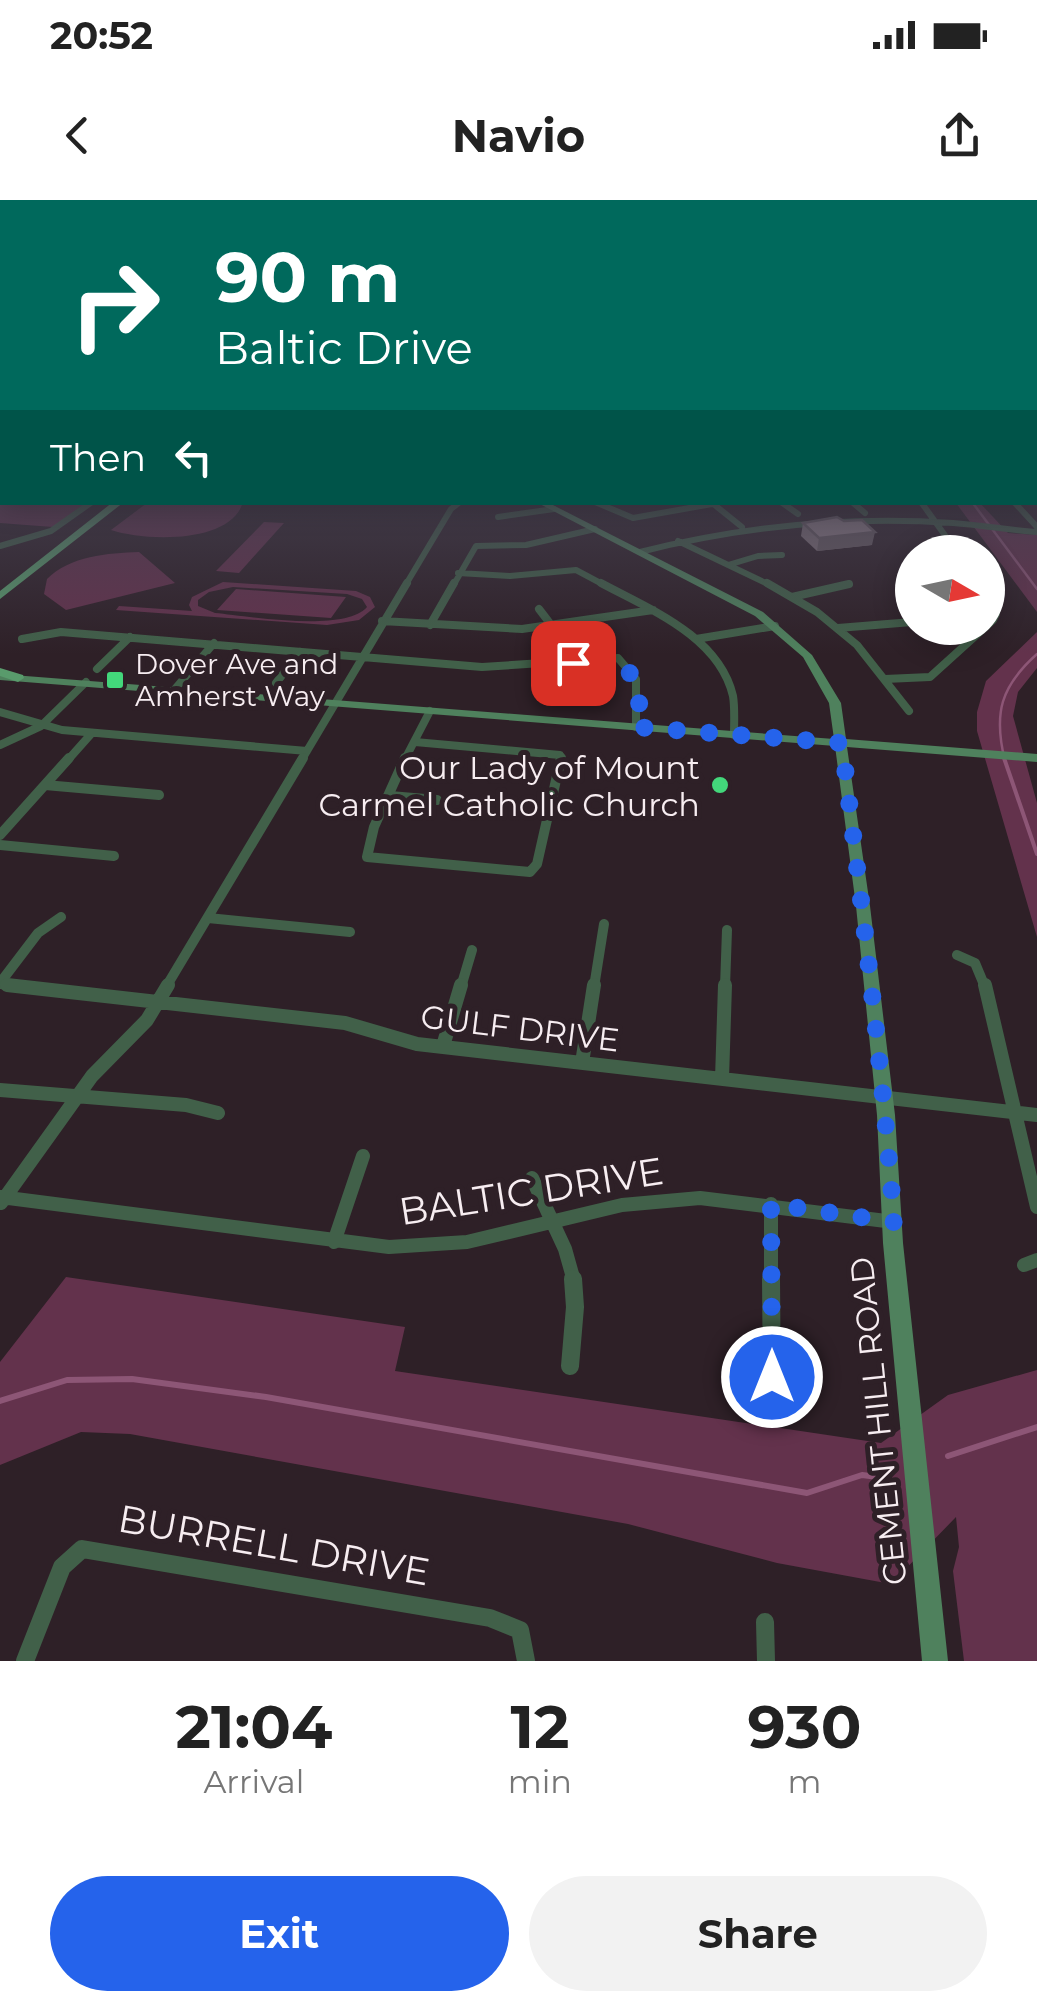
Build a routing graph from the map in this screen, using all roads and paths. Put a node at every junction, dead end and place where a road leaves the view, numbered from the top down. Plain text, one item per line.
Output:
1 (69, 518) edge
2 (88, 518) edge
3 (99, 518) edge
4 (441, 518) edge
5 (572, 518) edge
6 (731, 518) edge
7 (934, 518) edge
8 (938, 523) junction
9 (742, 527) junction
10 (595, 530) junction
11 (1037, 530) edge
12 (946, 535) edge
13 (678, 542) junction
14 (3, 544) edge
15 (640, 552) junction
16 (782, 556) dead end
17 (728, 565) junction
18 (458, 574) junction
19 (849, 584) dead end
20 (1, 592) edge
21 (792, 597) junction
22 (539, 609) dead end
23 (653, 610) junction
24 (382, 621) junction
25 (895, 623) edge
26 (430, 625) junction
27 (552, 626) junction
28 (776, 626) junction
29 (838, 628) junction
30 (130, 637) junction
31 (22, 639) dead end
32 (696, 639) junction
33 (214, 643) junction
34 (966, 645) edge
35 (300, 652) junction
36 (360, 658) junction
37 (97, 670) dead end
38 (0, 677) edge
39 (18, 678) joint
40 (885, 679) junction
41 (86, 682) junction
42 (276, 683) dead end
43 (175, 689) junction
44 (336, 702) junction
45 (430, 711) junction
46 (909, 711) dead end
47 (0, 712) edge
48 (41, 726) junction
49 (636, 727) junction
50 (91, 734) junction
51 (734, 735) junction
52 (415, 742) junction
53 (842, 743) junction
54 (0, 745) edge
55 (307, 752) junction
56 (1037, 758) edge
57 (44, 785) junction
58 (159, 795) dead end
59 (390, 796) junction
60 (436, 800) dead end
61 (0, 834) edge
62 (0, 845) edge
63 (114, 856) dead end
64 (61, 917) dead end
65 (208, 918) junction
66 (604, 924) dead end
67 (727, 930) dead end
68 (350, 932) dead end
69 (472, 950) dead end
70 (957, 955) dead end
71 (0, 983) edge
72 (158, 1002) junction
73 (443, 1046) junction
74 (582, 1063) junction
75 (722, 1079) junction
76 (0, 1090) edge
77 (76, 1096) junction
78 (884, 1098) junction
79 (218, 1113) dead end
80 (1015, 1113) junction
81 (1037, 1115) edge
82 (363, 1156) dead end
83 (532, 1178) dead end
84 (2, 1200) edge
85 (771, 1204) junction
86 (1037, 1207) edge
87 (554, 1222) junction
88 (894, 1222) junction
89 (334, 1242) junction
90 (570, 1366) dead end
91 (772, 1398) dead end
92 (765, 1622) dead end
93 (25, 1661) edge
94 (526, 1661) edge
95 (766, 1661) edge
96 (935, 1661) edge

1 - 14 street
2 - 20 main road
3 - 20 main road
4 - 24 street
5 - 10 street, CEMENT HILL ROAD
6 - 9 street
7 - 8 street
8 - 9 street
8 - 11 street
8 - 12 street
9 - 13 street
10 - 15 street, CEMENT HILL ROAD
10 - 18 street
13 - 15 street
13 - 17 street
15 - 28 street, CEMENT HILL ROAD
16 - 17 street
17 - 21 street
18 - 23 street
18 - 26 street
19 - 21 street
21 - 29 street
22 - 27 street
23 - 27 street
23 - 32 street
24 - 26 street
24 - 36 street
25 - 29 street
26 - 27 street
28 - 32 street
28 - 53 street, CEMENT HILL ROAD
29 - 40 street
30 - 31 street
30 - 33 street
30 - 37 street
32 - 51 street
33 - 35 street
33 - 43 street
34 - 40 street
35 - 36 street
35 - 42 street
36 - 44 street
36 - 49 street
38 - 39 main road
39 - 41 street
40 - 46 street
41 - 43 street
41 - 48 street
43 - 44 street
44 - 45 street
44 - 55 street
45 - 49 street
45 - 52 street
47 - 48 street
48 - 50 street
48 - 54 street
49 - 51 street
50 - 55 street
50 - 57 street
51 - 53 street
52 - 59 street
52 - 59 street
53 - 56 street
53 - 78 street, CEMENT HILL ROAD
55 - 65 street
57 - 58 street
57 - 61 street
59 - 60 street
62 - 63 street
64 - 71 street
65 - 68 street
65 - 72 street
66 - 74 street
67 - 75 street
69 - 73 street
70 - 80 street
71 - 72 street, GULF DRIVE
72 - 73 street, GULF DRIVE
72 - 77 street
73 - 74 street, GULF DRIVE
74 - 75 street, GULF DRIVE
75 - 78 street, GULF DRIVE
76 - 77 street
77 - 79 street
77 - 84 street
78 - 80 street, GULF DRIVE
78 - 88 street, CEMENT HILL ROAD
80 - 81 street, GULF DRIVE
80 - 86 street
82 - 89 street
83 - 87 street
84 - 89 street, BALTIC DRIVE
85 - 87 street, BALTIC DRIVE
85 - 88 street, BALTIC DRIVE
85 - 91 street
87 - 89 street, BALTIC DRIVE
87 - 90 street
88 - 96 street, CEMENT HILL ROAD
92 - 95 street
93 - 94 street, BURRELL DRIVE

